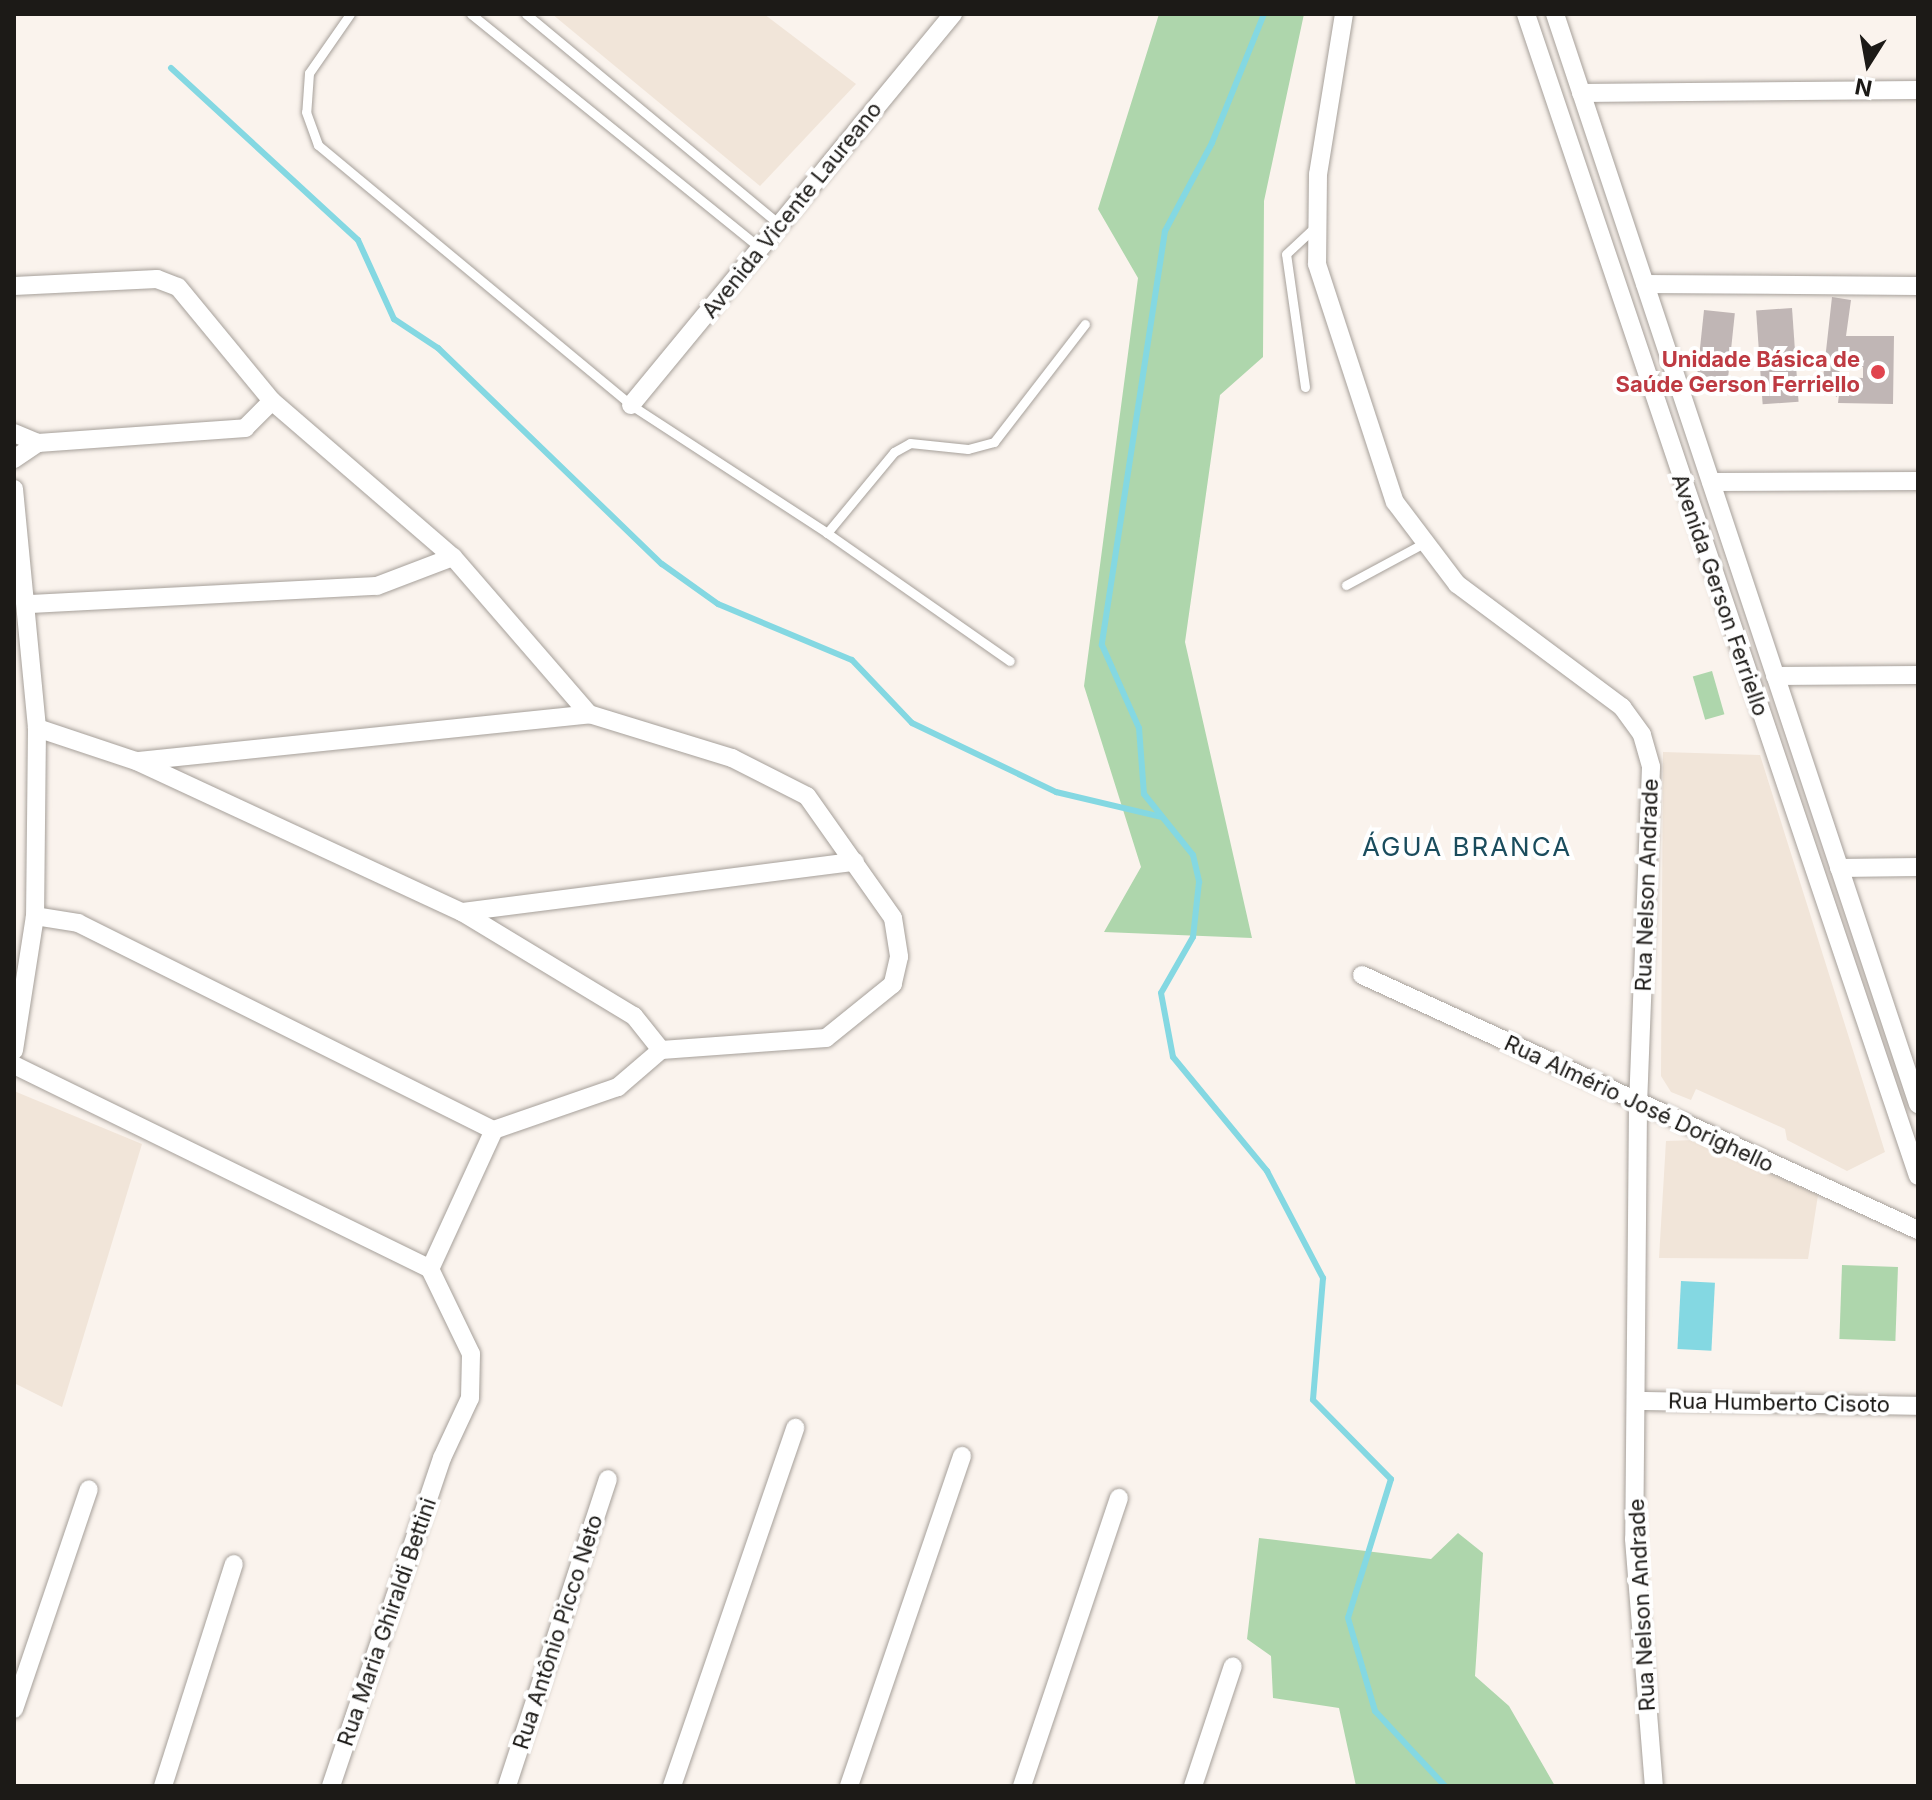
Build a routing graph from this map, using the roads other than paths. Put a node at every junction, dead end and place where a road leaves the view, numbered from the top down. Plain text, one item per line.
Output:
1 (350, 14) edge
2 (471, 14) edge
3 (526, 14) edge
4 (953, 14) edge
5 (1344, 14) edge
6 (1526, 14) edge
7 (1555, 14) edge
8 (1918, 90) edge
9 (1581, 93) junction
10 (780, 225) junction
11 (1316, 226) junction
12 (760, 248) junction
13 (1645, 284) junction
14 (14, 286) edge
15 (1918, 286) edge
16 (1085, 324) dead end
17 (1305, 387) dead end
18 (272, 401) junction
19 (631, 405) junction
20 (14, 433) edge
21 (38, 443) junction
22 (14, 459) edge
23 (1918, 481) edge
24 (1711, 482) junction
25 (14, 489) edge
26 (827, 533) junction
27 (1422, 544) junction
28 (453, 557) junction
29 (1346, 585) dead end
30 (30, 604) junction
31 (1010, 661) dead end
32 (1918, 675) edge
33 (1775, 676) junction
34 (589, 714) junction
35 (37, 728) junction
36 (136, 761) junction
37 (855, 862) junction
38 (1918, 867) edge
39 (1839, 868) junction
40 (462, 912) junction
41 (35, 916) junction
42 (1362, 975) dead end
43 (14, 1050) edge
44 (661, 1050) junction
45 (1911, 1064) edge
46 (14, 1065) edge
47 (1918, 1104) edge
48 (1638, 1106) junction
49 (494, 1130) junction
50 (1918, 1176) edge
51 (1918, 1230) edge
52 (430, 1269) junction
53 (1640, 1401) junction
54 (1918, 1406) edge
55 (795, 1428) dead end
56 (962, 1456) dead end
57 (608, 1479) dead end
58 (89, 1489) dead end
59 (1119, 1498) dead end
60 (234, 1564) dead end
61 (1233, 1666) dead end
62 (14, 1709) edge
63 (163, 1786) edge
64 (331, 1786) edge
65 (507, 1786) edge
66 (672, 1786) edge
67 (849, 1786) edge
68 (1022, 1786) edge
69 (1193, 1786) edge
70 (1654, 1786) edge

1 - 19 lane
2 - 12 lane
3 - 10 lane
4 - 10 street, Avenida Vicente Laureano
5 - 11 street, Rua Nelson Andrade
6 - 50 street, Avenida Gerson Ferriello
7 - 9 street, Avenida Gerson Ferriello
8 - 9 street
9 - 13 street, Avenida Gerson Ferriello
10 - 12 street, Avenida Vicente Laureano
11 - 17 lane
11 - 27 street, Rua Nelson Andrade
12 - 19 street, Avenida Vicente Laureano
13 - 15 street
13 - 24 street, Avenida Gerson Ferriello
14 - 18 street
16 - 26 lane
18 - 21 street
18 - 28 street
19 - 26 lane
20 - 21 street
21 - 22 street
23 - 24 street
24 - 33 street, Avenida Gerson Ferriello
25 - 30 street
26 - 31 lane
27 - 29 lane
27 - 48 street, Rua Nelson Andrade
28 - 30 street
28 - 34 street
30 - 35 street
32 - 33 street
33 - 39 street, Avenida Gerson Ferriello
34 - 36 street
34 - 37 street
35 - 36 street
35 - 41 street
36 - 40 street
37 - 40 street
37 - 44 street
38 - 39 street
39 - 45 street, Avenida Gerson Ferriello
40 - 44 street
41 - 43 street
41 - 49 street
42 - 48 street, Rua Almério José Dorighello
44 - 49 street
45 - 47 street, Avenida Gerson Ferriello
46 - 52 street
48 - 51 street, Rua Almério José Dorighello
48 - 53 street, Rua Nelson Andrade
49 - 52 street
52 - 64 street, Rua Maria Ghiraldi Bettini
53 - 54 street, Rua Humberto Cisoto
53 - 70 street, Rua Nelson Andrade
55 - 66 street
56 - 67 street
57 - 65 street, Rua Antônio Picco Neto
58 - 62 street
59 - 68 street
60 - 63 street
61 - 69 street

